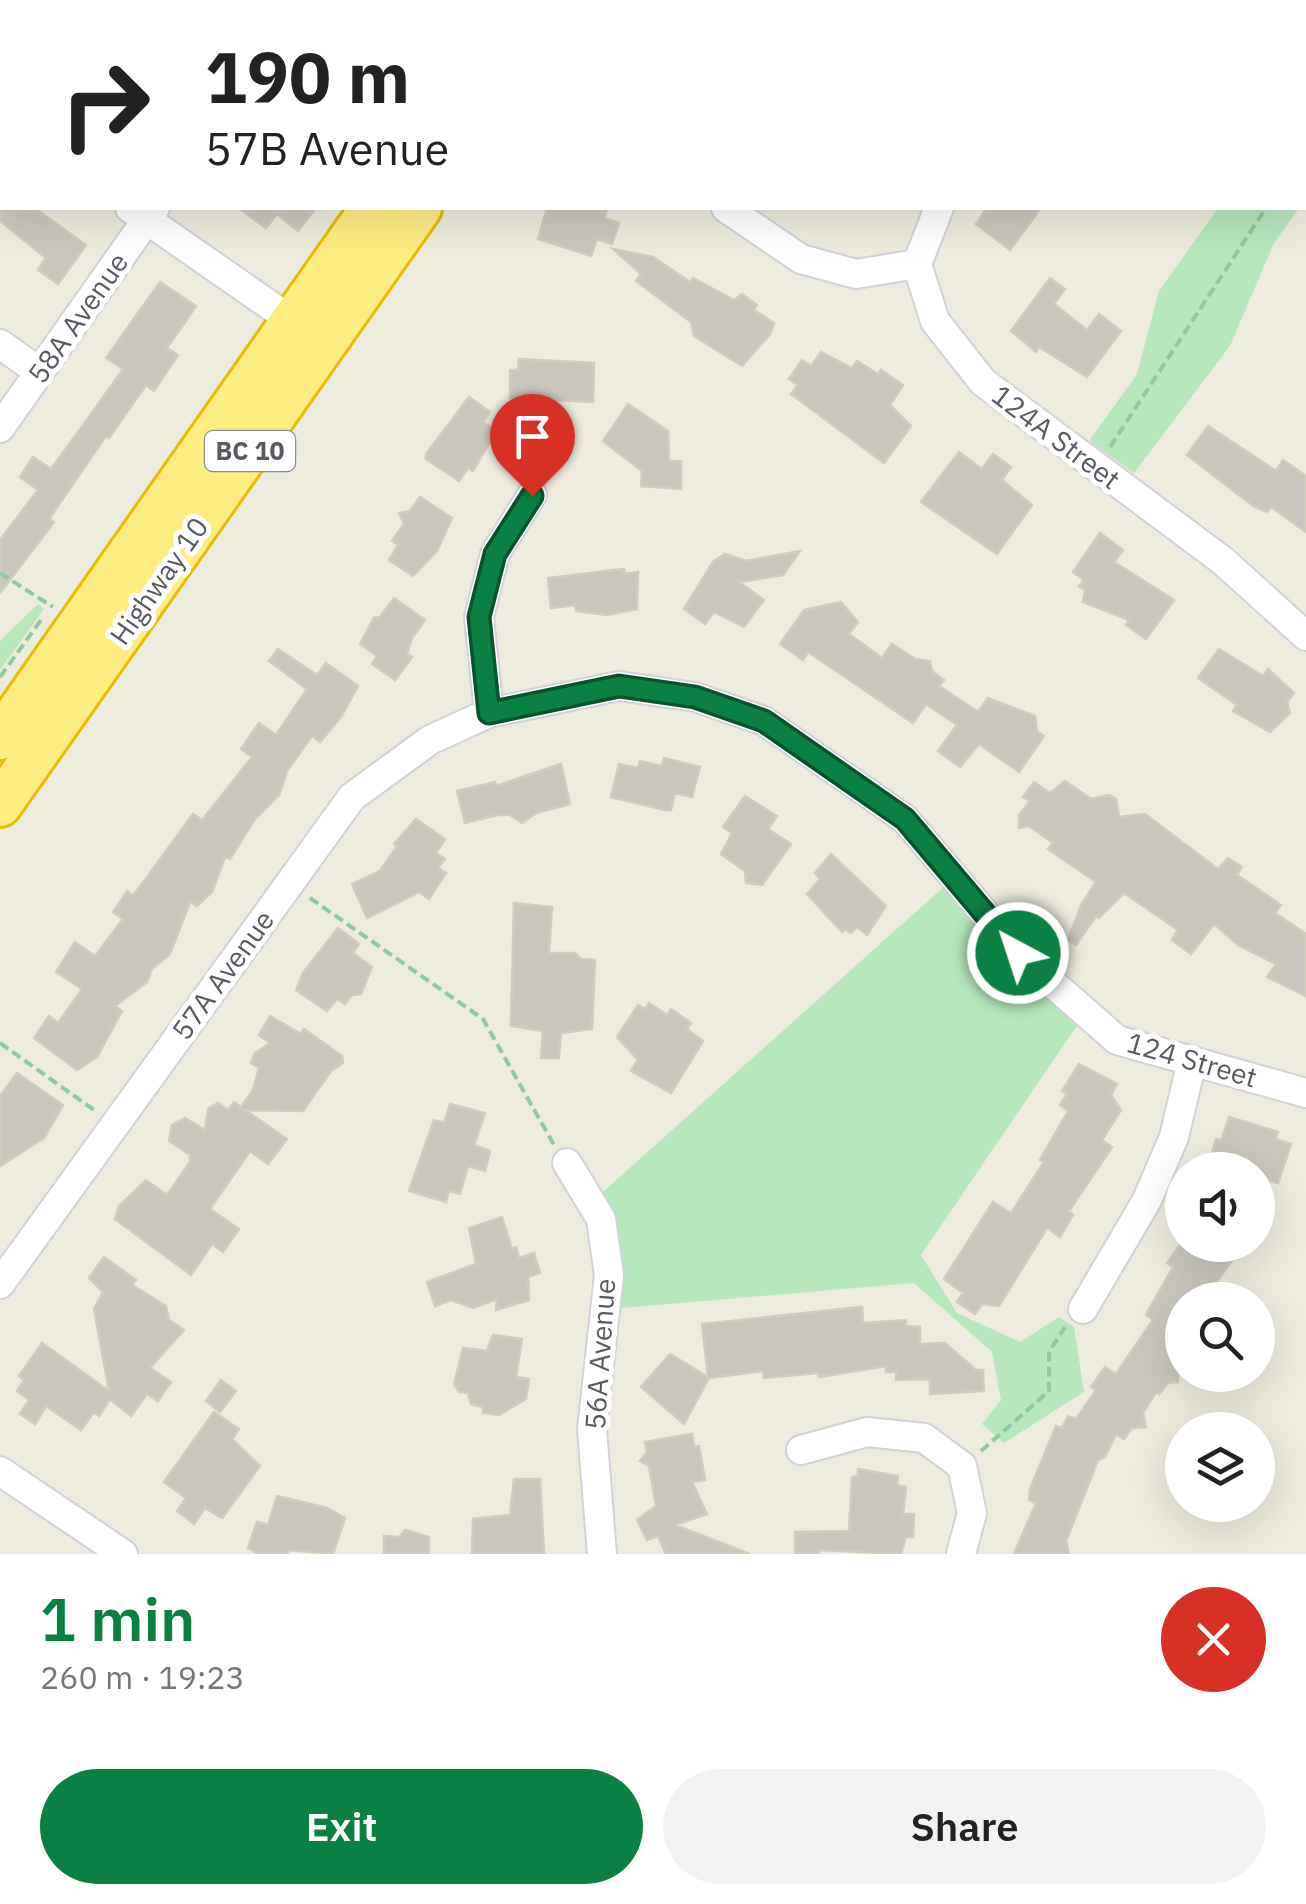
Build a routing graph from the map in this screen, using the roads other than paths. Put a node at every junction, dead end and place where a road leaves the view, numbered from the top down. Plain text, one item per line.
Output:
1 (371, 210) edge
2 (419, 210) edge
3 (729, 210) edge
4 (938, 210) edge
5 (144, 211) edge
6 (917, 264) junction
7 (291, 320) junction
8 (0, 344) edge
9 (38, 372) junction
10 (0, 428) edge
11 (532, 496) dead end
12 (1306, 636) edge
13 (80, 694) junction
14 (489, 713) junction
15 (0, 738) edge
16 (0, 805) edge
17 (1192, 1061) junction
18 (1306, 1093) edge
19 (567, 1163) road end
20 (0, 1284) edge
21 (1083, 1309) road end
22 (801, 1450) dead end
23 (0, 1471) edge
24 (123, 1554) edge
25 (602, 1554) edge
26 (961, 1554) edge

1 - 7 highway, Highway 10 / BC 10
2 - 13 highway, Highway 10 / BC 10
3 - 6 street
4 - 6 street
5 - 7 street
5 - 9 street, 58A Avenue
6 - 12 street, 124A Street
7 - 13 highway
7 - 15 highway, Highway 10 / BC 10
8 - 9 street
9 - 10 street, 58A Avenue
11 - 14 street
13 - 16 highway, Highway 10 / BC 10
14 - 17 street, 124 Street
14 - 20 street, 57A Avenue
17 - 18 street, 124 Street
17 - 21 street
19 - 25 street, 56A Avenue
22 - 26 street
23 - 24 street

